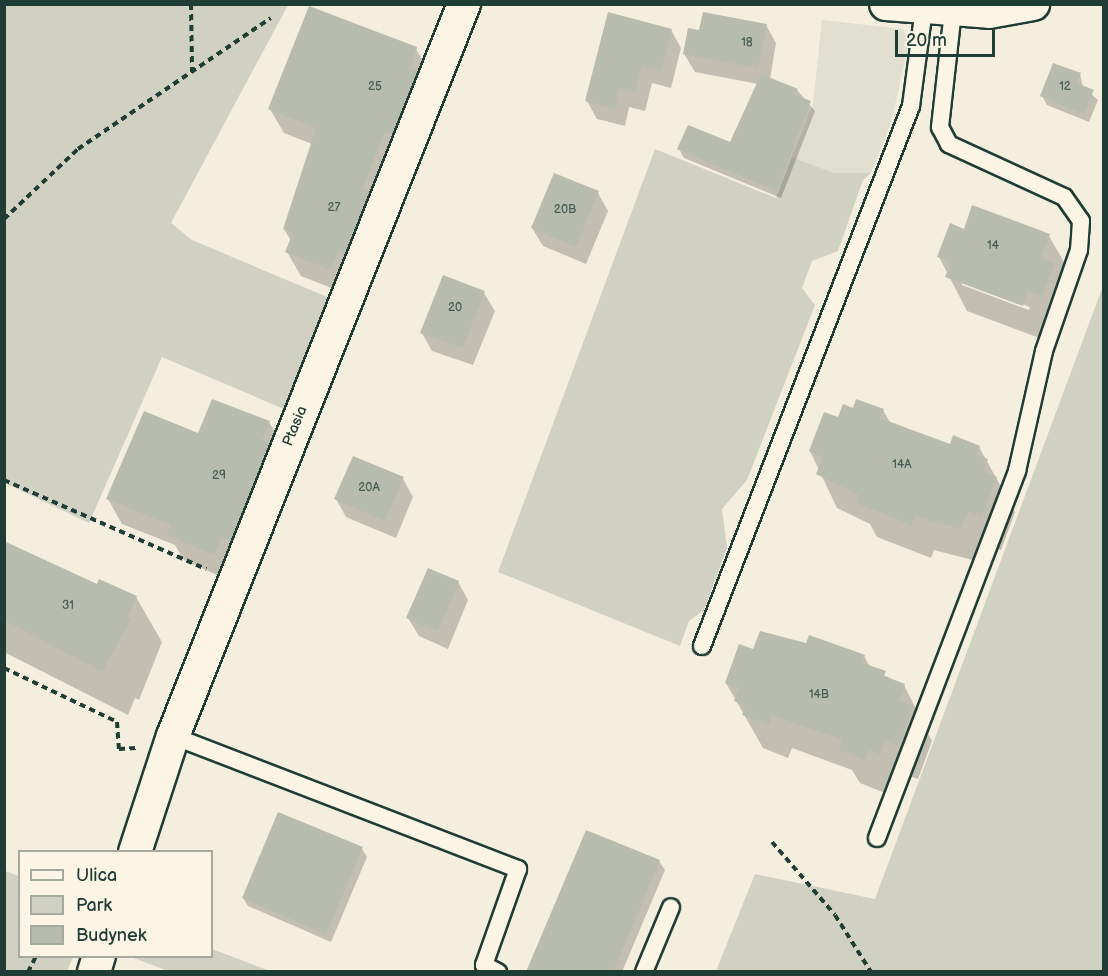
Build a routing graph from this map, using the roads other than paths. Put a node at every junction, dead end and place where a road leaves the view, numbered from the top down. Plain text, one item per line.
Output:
1 (464, 4) edge
2 (886, 4) edge
3 (1033, 4) edge
4 (938, 10) junction
5 (702, 646) dead end
6 (173, 736) junction
7 (877, 838) dead end
8 (136, 850) edge
9 (671, 907) dead end
10 (498, 972) edge
11 (644, 972) edge

1 - 6 street, Ptasia
2 - 4 street
3 - 4 street
4 - 5 lane
4 - 7 lane
6 - 8 street, Ptasia
6 - 10 lane
9 - 11 lane

